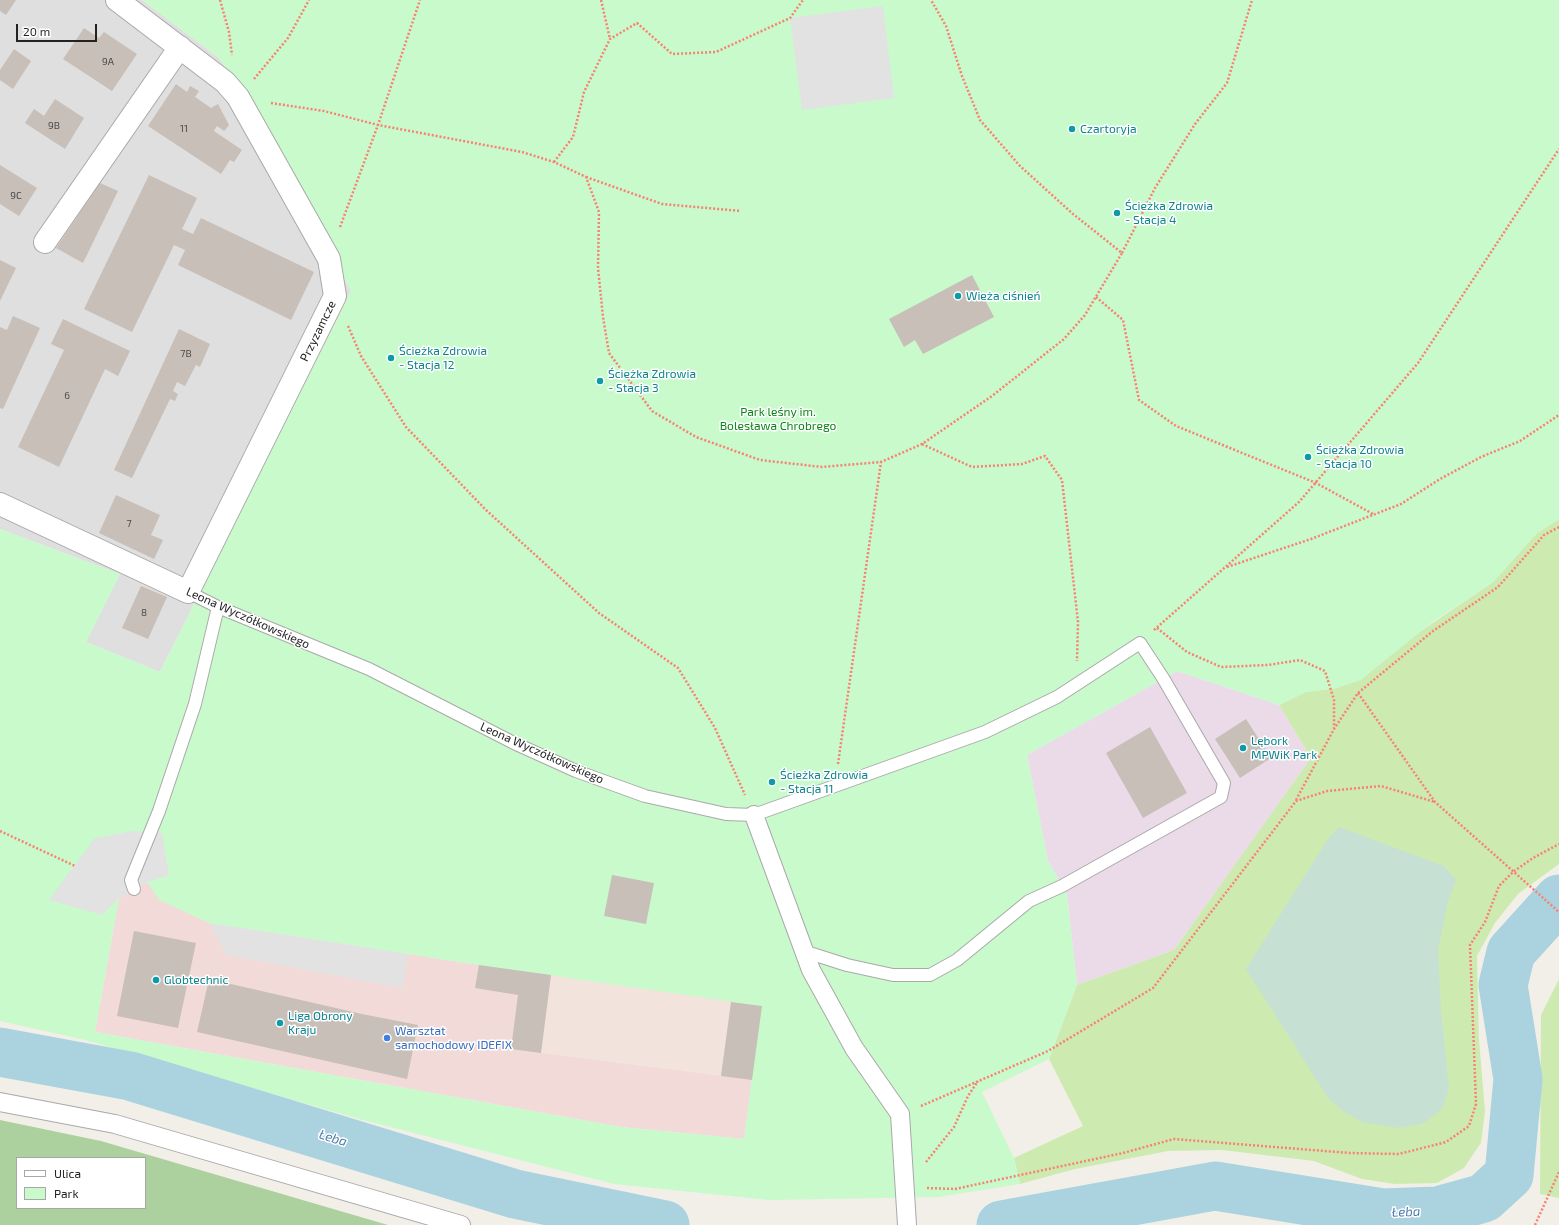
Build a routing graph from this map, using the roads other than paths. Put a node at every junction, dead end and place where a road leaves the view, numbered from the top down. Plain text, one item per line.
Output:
1 (117, 0) edge
2 (180, 47) junction
3 (45, 242) dead end
4 (0, 504) edge
5 (188, 592) junction
6 (218, 607) junction
7 (754, 815) junction
8 (134, 889) dead end
9 (803, 951) junction
10 (0, 1102) edge
11 (461, 1225) edge
12 (907, 1225) edge

1 - 2 street, Przyzamcze
2 - 3 street
2 - 5 street, Przyzamcze
4 - 5 street, Leona Wyczółkowskiego
5 - 6 lane, Leona Wyczółkowskiego
6 - 7 lane, Leona Wyczółkowskiego
6 - 8 lane
7 - 9 street
7 - 9 lane
9 - 12 street
10 - 11 street

